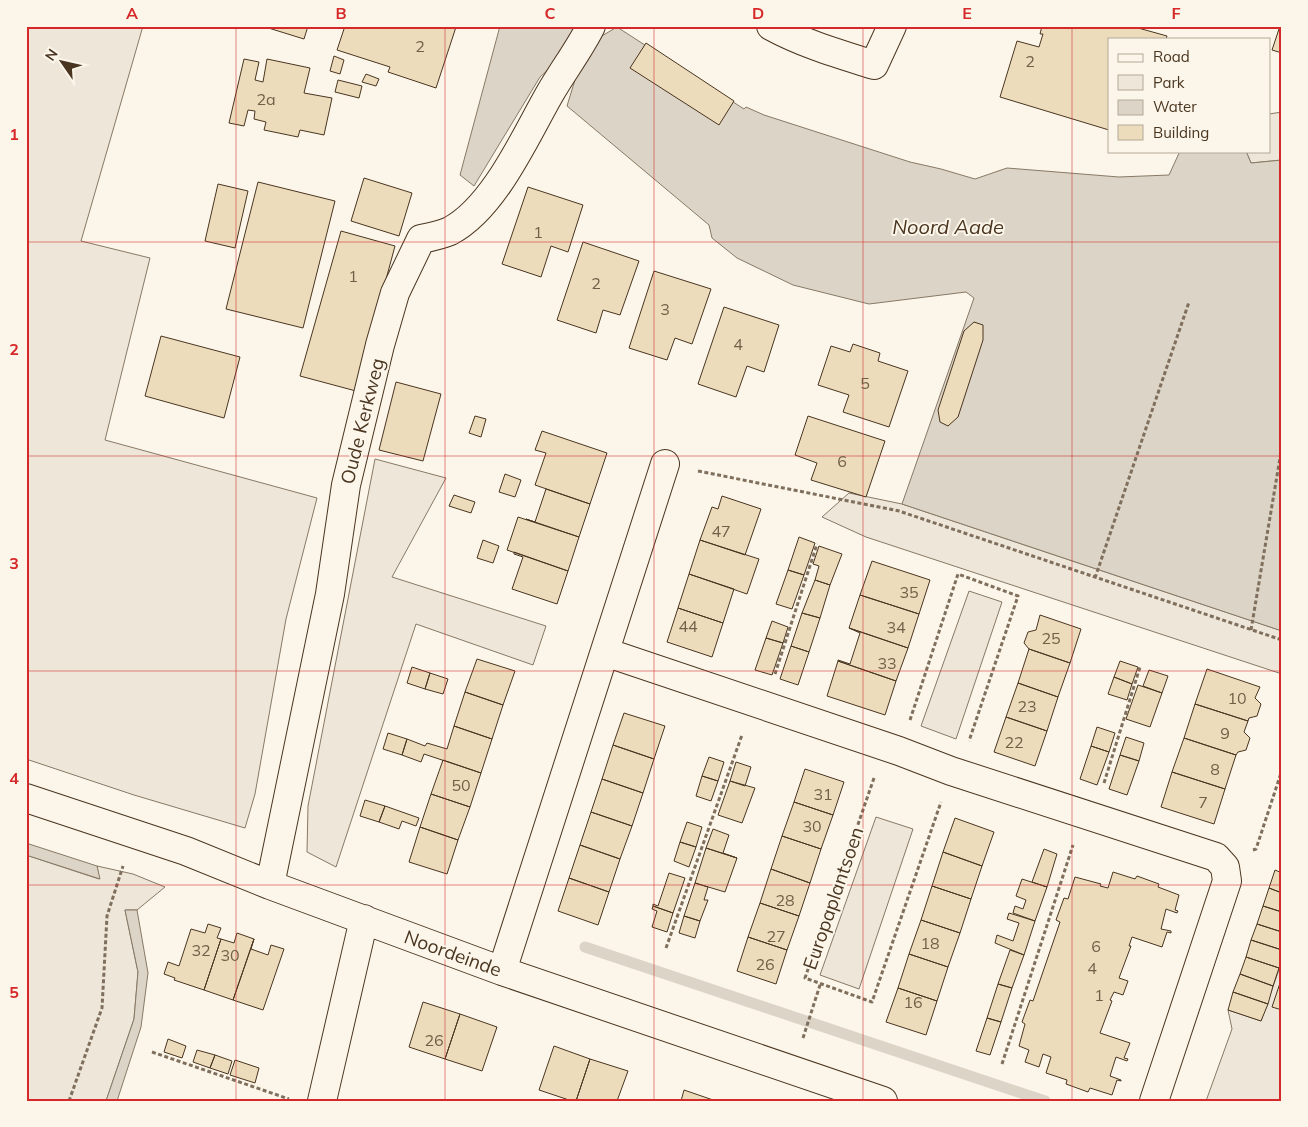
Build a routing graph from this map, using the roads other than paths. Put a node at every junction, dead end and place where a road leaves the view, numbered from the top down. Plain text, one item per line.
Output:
1 (771, 26) edge
2 (892, 26) edge
3 (589, 30) edge
4 (665, 464) road end
5 (605, 652) junction
6 (26, 798) edge
7 (270, 885) junction
8 (364, 919) junction
9 (502, 971) junction
10 (322, 1101) edge
11 (883, 1101) edge
12 (1154, 1101) edge

1 - 2 street
3 - 7 street, Oude Kerkweg
4 - 5 street
5 - 9 street
5 - 12 street
6 - 7 street, Noordeinde
7 - 8 street, Noordeinde
8 - 9 street, Noordeinde
8 - 10 street
9 - 11 street, Noordeinde

